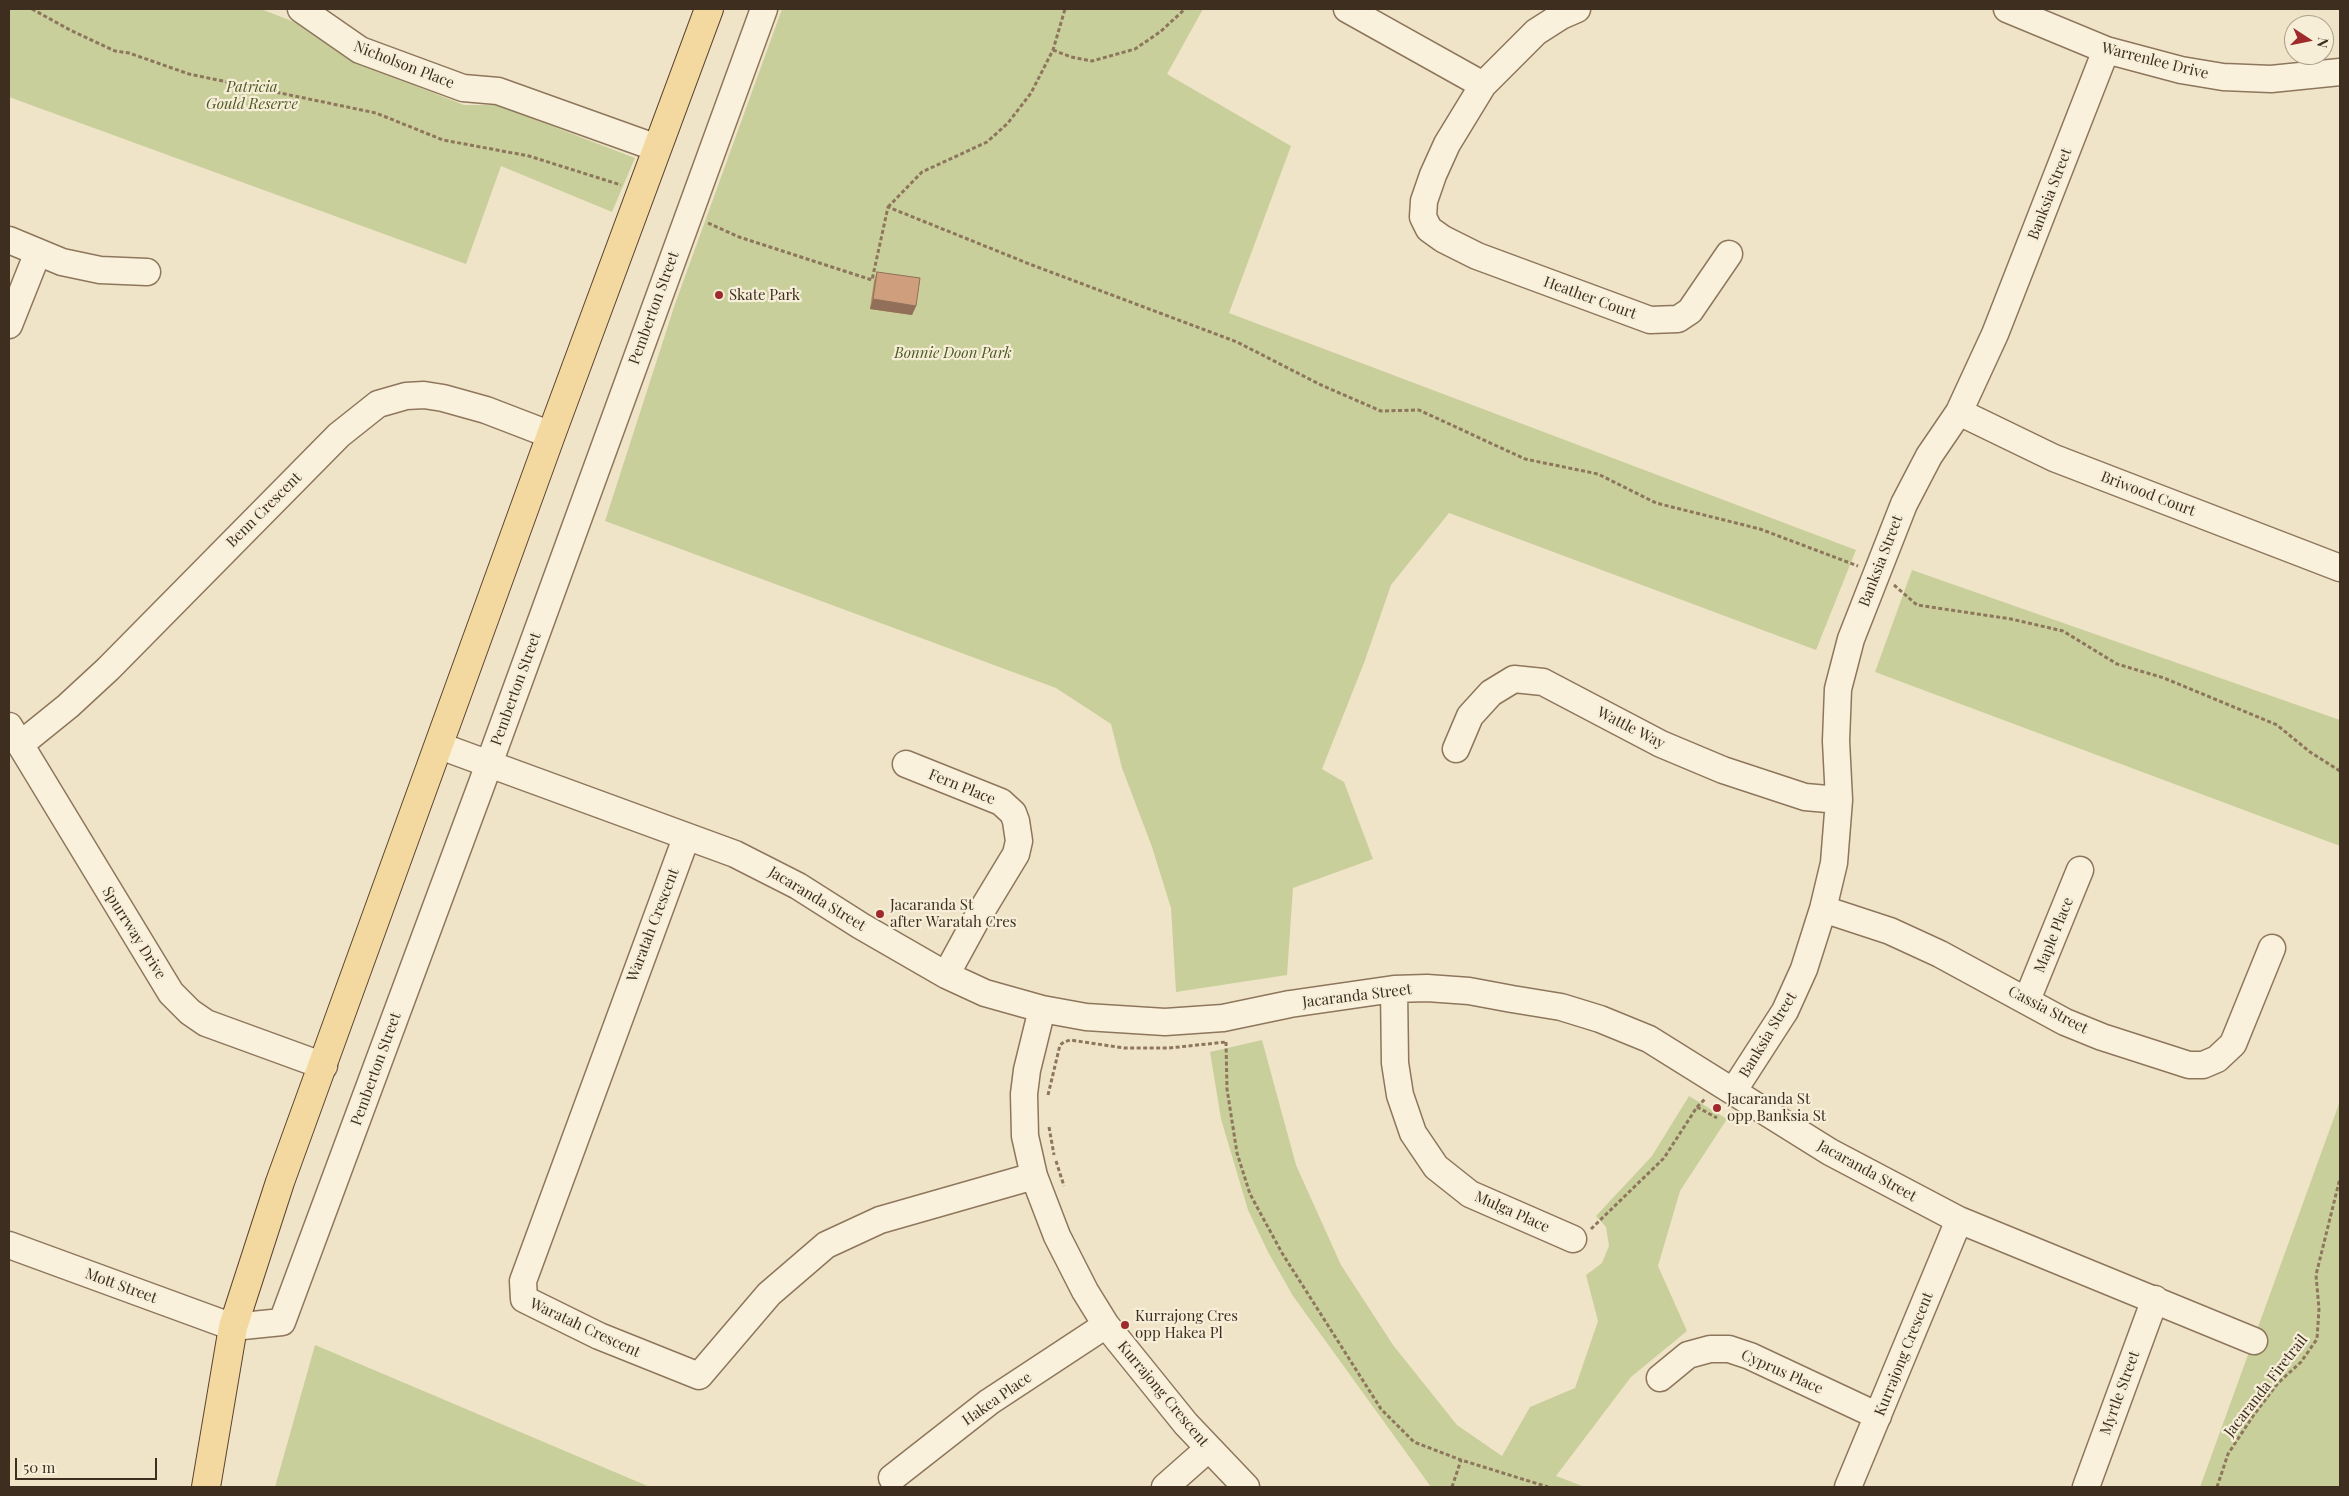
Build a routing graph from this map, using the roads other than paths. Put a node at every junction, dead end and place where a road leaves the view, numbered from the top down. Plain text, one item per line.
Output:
1 (301, 9) edge
2 (709, 9) edge
3 (764, 9) edge
4 (1347, 9) edge
5 (1577, 9) edge
6 (2007, 9) edge
7 (2106, 50) junction
8 (2340, 72) edge
9 (1483, 85) junction
10 (657, 148) junction
11 (9, 240) edge
12 (38, 252) junction
13 (1729, 254) dead end
14 (147, 272) dead end
15 (9, 325) edge
16 (1959, 412) junction
17 (551, 435) junction
18 (2340, 568) edge
19 (15, 735) edge
20 (440, 746) junction
21 (1456, 749) dead end
22 (488, 764) junction
23 (906, 764) dead end
24 (1839, 800) junction
25 (686, 838) junction
26 (2080, 870) dead end
27 (1823, 909) junction
28 (2272, 948) dead end
29 (946, 975) junction
30 (1394, 988) junction
31 (2027, 1000) junction
32 (1042, 1009) junction
33 (324, 1066) junction
34 (1734, 1090) junction
35 (1034, 1176) junction
36 (1959, 1220) junction
37 (1573, 1239) road end
38 (9, 1245) edge
39 (2154, 1299) junction
40 (1106, 1326) junction
41 (233, 1327) junction
42 (2254, 1341) dead end
43 (1660, 1378) dead end
44 (1878, 1416) junction
45 (1208, 1449) junction
46 (892, 1478) dead end
47 (206, 1487) edge
48 (1165, 1487) edge
49 (1246, 1487) edge
50 (1848, 1487) edge
51 (2086, 1487) edge

1 - 10 street, Nicholson Place
2 - 10 main road
3 - 22 street, Pemberton Street
4 - 9 street
5 - 9 street
6 - 7 street, Warrenlee Drive
7 - 8 street, Warrenlee Drive
7 - 16 street, Banksia Street
9 - 13 street, Heather Court
10 - 17 main road
11 - 12 street
12 - 14 street
12 - 15 street
16 - 18 street, Briwood Court
16 - 24 street, Banksia Street
17 - 19 street, Benn Crescent
17 - 20 main road
19 - 33 street, Spurrway Drive
20 - 22 street, Jacaranda Street
20 - 33 main road
21 - 24 street, Wattle Way
22 - 25 street, Jacaranda Street
22 - 41 street, Pemberton Street
23 - 29 street, Fern Place
24 - 27 street, Banksia Street
25 - 29 street, Jacaranda Street
25 - 35 street, Waratah Crescent
26 - 31 street, Maple Place
27 - 31 street, Cassia Street
27 - 34 street, Banksia Street
28 - 31 street, Cassia Street
29 - 32 street, Jacaranda Street
30 - 32 street, Jacaranda Street
30 - 34 street, Jacaranda Street
30 - 37 street, Mulga Place
32 - 35 street, Kurrajong Crescent
33 - 41 main road
34 - 36 street, Jacaranda Street
35 - 40 street, Kurrajong Crescent
36 - 39 street, Jacaranda Street
36 - 44 street, Kurrajong Crescent
38 - 41 street, Mott Street
39 - 42 street, Jacaranda Street
39 - 51 street, Myrtle Street
40 - 45 street, Kurrajong Crescent
40 - 46 street, Hakea Place
41 - 47 main road
43 - 44 street, Cyprus Place
44 - 50 street, Kurrajong Crescent
45 - 48 street
45 - 49 street, Kurrajong Crescent

